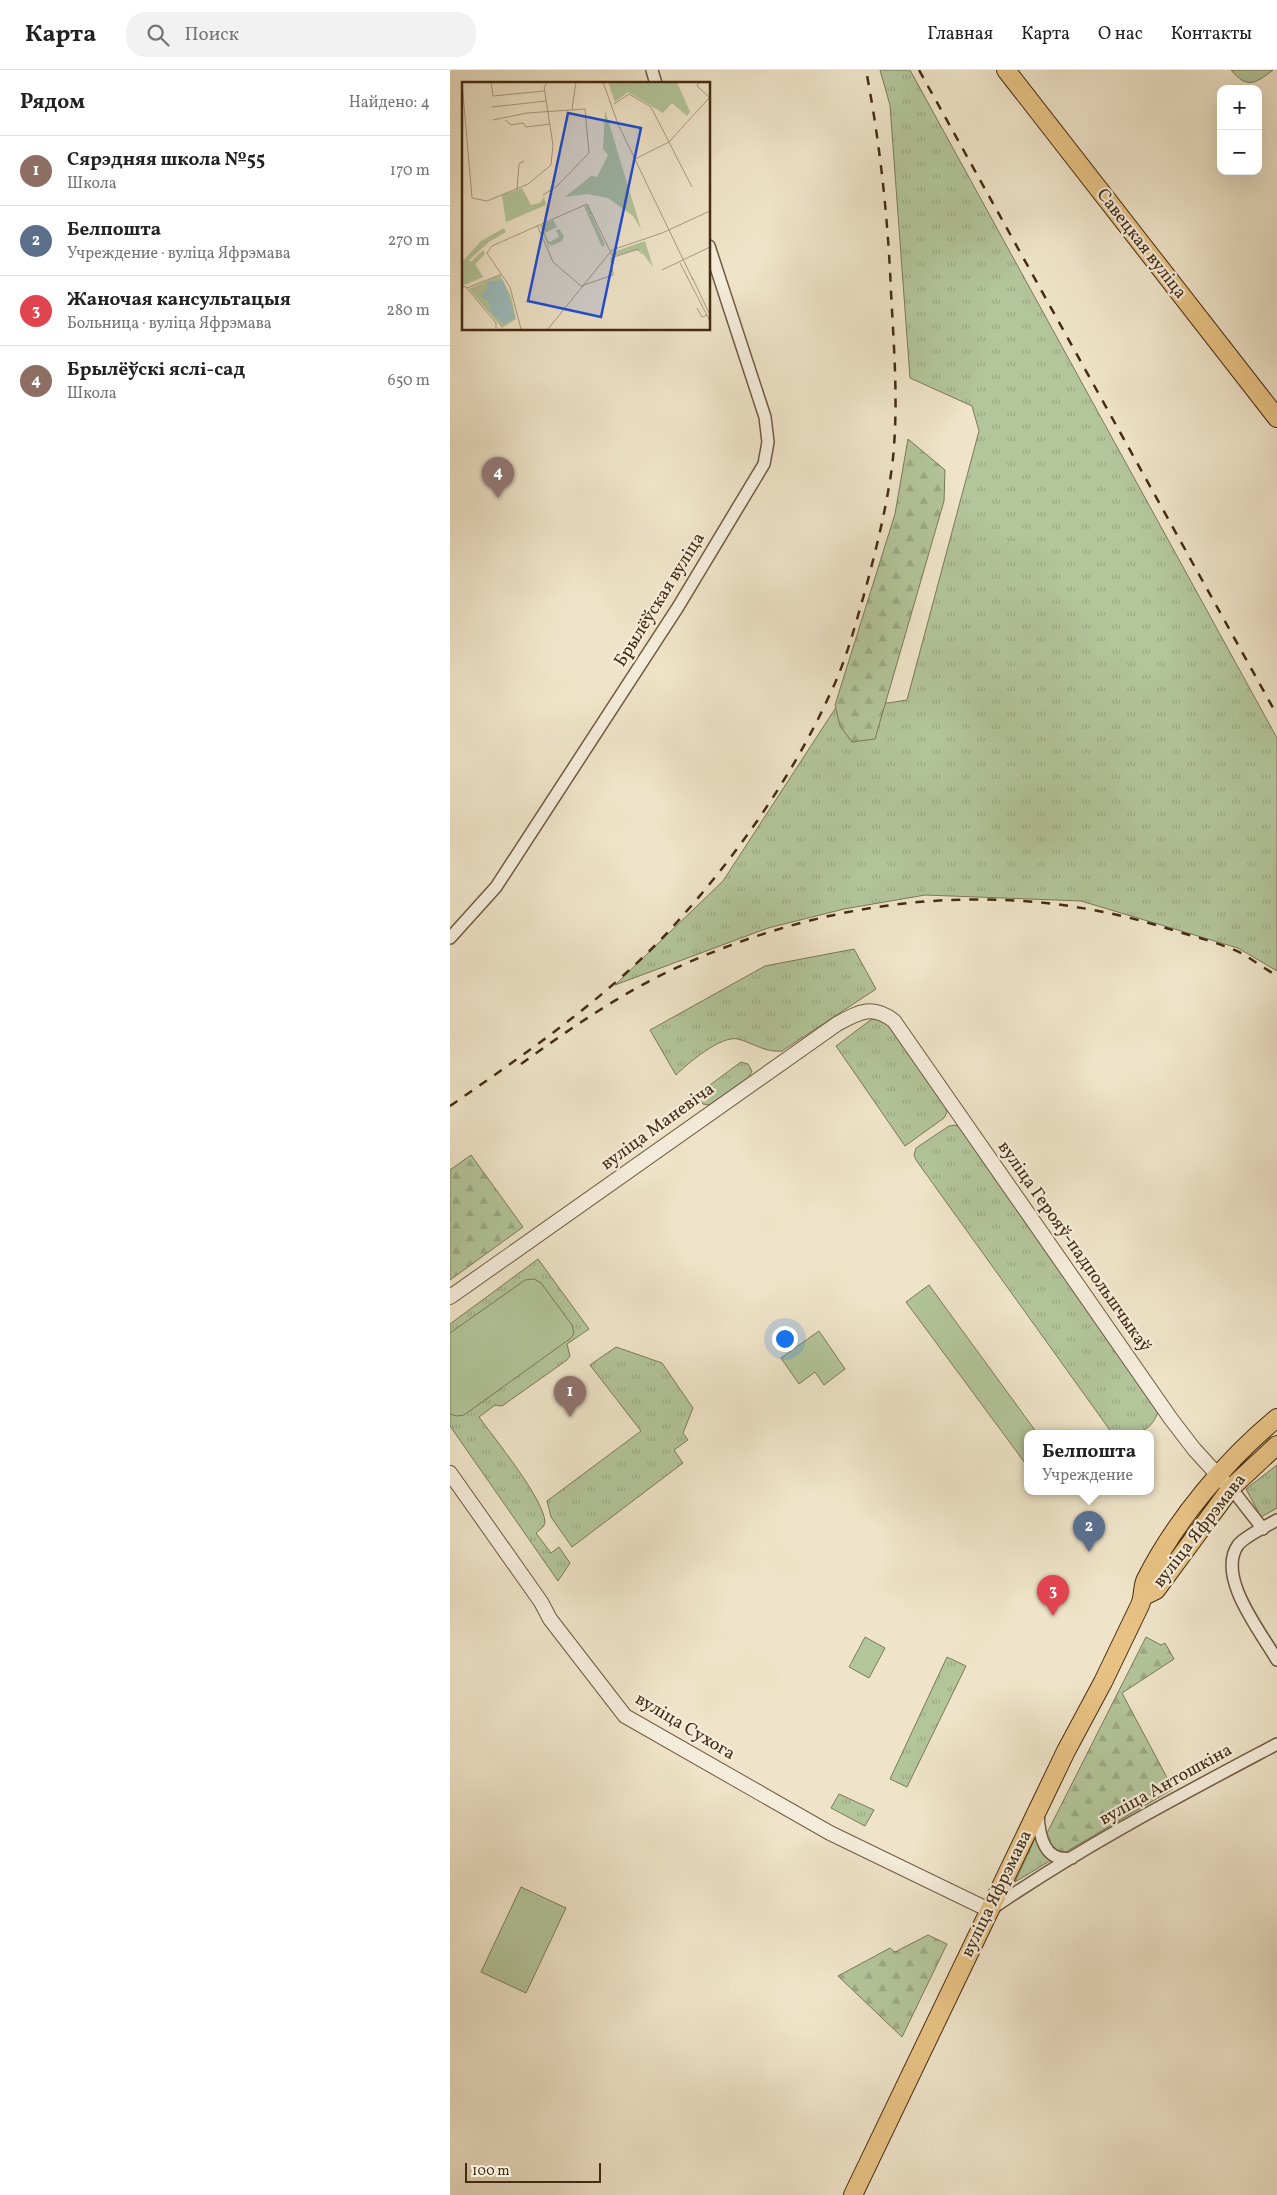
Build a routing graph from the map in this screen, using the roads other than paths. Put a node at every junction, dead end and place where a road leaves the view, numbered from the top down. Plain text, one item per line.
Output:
1 (1006, 70) edge
2 (710, 249) edge
3 (1277, 417) edge
4 (450, 938) edge
5 (894, 1021) joint
6 (450, 1297) edge
7 (1277, 1418) edge
8 (1277, 1445) edge
9 (450, 1473) edge
10 (1225, 1482) junction
11 (1277, 1520) edge
12 (1263, 1529) junction
13 (1277, 1660) edge
14 (1277, 1744) edge
15 (1038, 1809) junction
16 (1072, 1858) junction
17 (989, 1910) junction
18 (853, 2195) edge

1 - 3 main road, Савецкая вуліца
2 - 4 street, Брылёўская вуліца
5 - 6 street, вуліца Маневіча
5 - 10 street, вуліца Герояў-падпольшчыкаў
7 - 10 main road, вуліца Яфрэмава
8 - 10 main road, вуліца Яфрэмава
9 - 17 street, вуліца Сухога
10 - 12 street
10 - 15 main road, вуліца Яфрэмава
11 - 12 street
12 - 13 street
14 - 16 street, вуліца Антошкіна
15 - 16 street
15 - 17 main road, вуліца Яфрэмава
16 - 17 street, вуліца Антошкіна
17 - 18 main road, вуліца Яфрэмава

